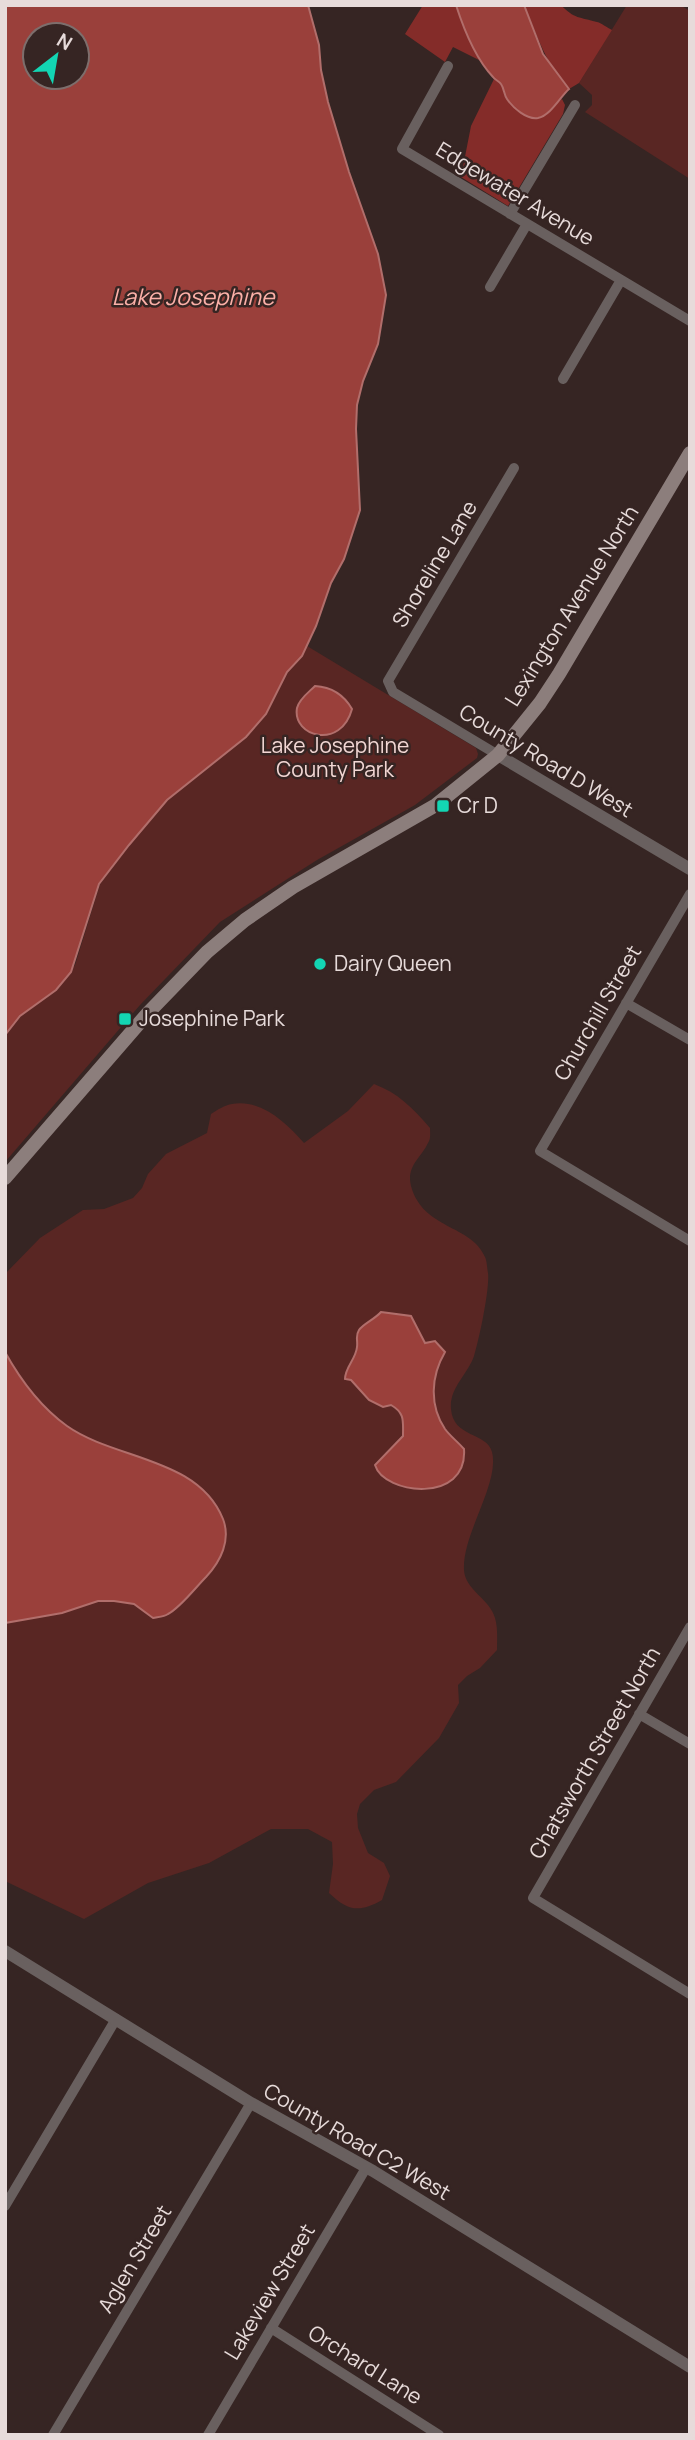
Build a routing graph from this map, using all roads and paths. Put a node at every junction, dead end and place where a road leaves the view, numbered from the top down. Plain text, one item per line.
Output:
1 (449, 66) dead end
2 (575, 105) dead end
3 (510, 214) junction
4 (527, 223) junction
5 (621, 280) junction
6 (491, 287) dead end
7 (690, 321) edge
8 (563, 379) dead end
9 (690, 453) edge
10 (514, 468) dead end
11 (388, 681) joint
12 (498, 755) junction
13 (690, 869) edge
14 (690, 894) edge
15 (626, 1003) junction
16 (690, 1040) edge
17 (5, 1178) edge
18 (690, 1241) edge
19 (690, 1627) edge
20 (639, 1714) junction
21 (690, 1744) edge
22 (5, 1951) edge
23 (690, 1994) edge
24 (116, 2020) junction
25 (251, 2102) junction
26 (366, 2168) junction
27 (5, 2207) edge
28 (271, 2329) junction
29 (690, 2367) edge
30 (53, 2435) edge
31 (208, 2435) edge
32 (439, 2435) edge

1 - 3 street, Edgewater Avenue
2 - 3 street
3 - 4 street, Edgewater Avenue
4 - 5 street, Edgewater Avenue
4 - 6 street
5 - 7 street, Edgewater Avenue
5 - 8 street
9 - 12 main road, Lexington Avenue North
10 - 11 street, Shoreline Lane
11 - 12 street, County Road D West
12 - 13 street, County Road D West
12 - 17 main road, Lexington Avenue North
14 - 15 street, Churchill Street
15 - 16 street
15 - 18 street, Churchill Street
19 - 20 street, Chatsworth Street North
20 - 21 street
20 - 23 street, Chatsworth Street North
22 - 24 street, County Road C2 West
24 - 25 street, County Road C2 West
24 - 27 street
25 - 26 street, County Road C2 West
25 - 30 street, Aglen Street
26 - 28 street, Lakeview Street
26 - 29 street, County Road C2 West
28 - 31 street, Lakeview Street
28 - 32 street, Orchard Lane

